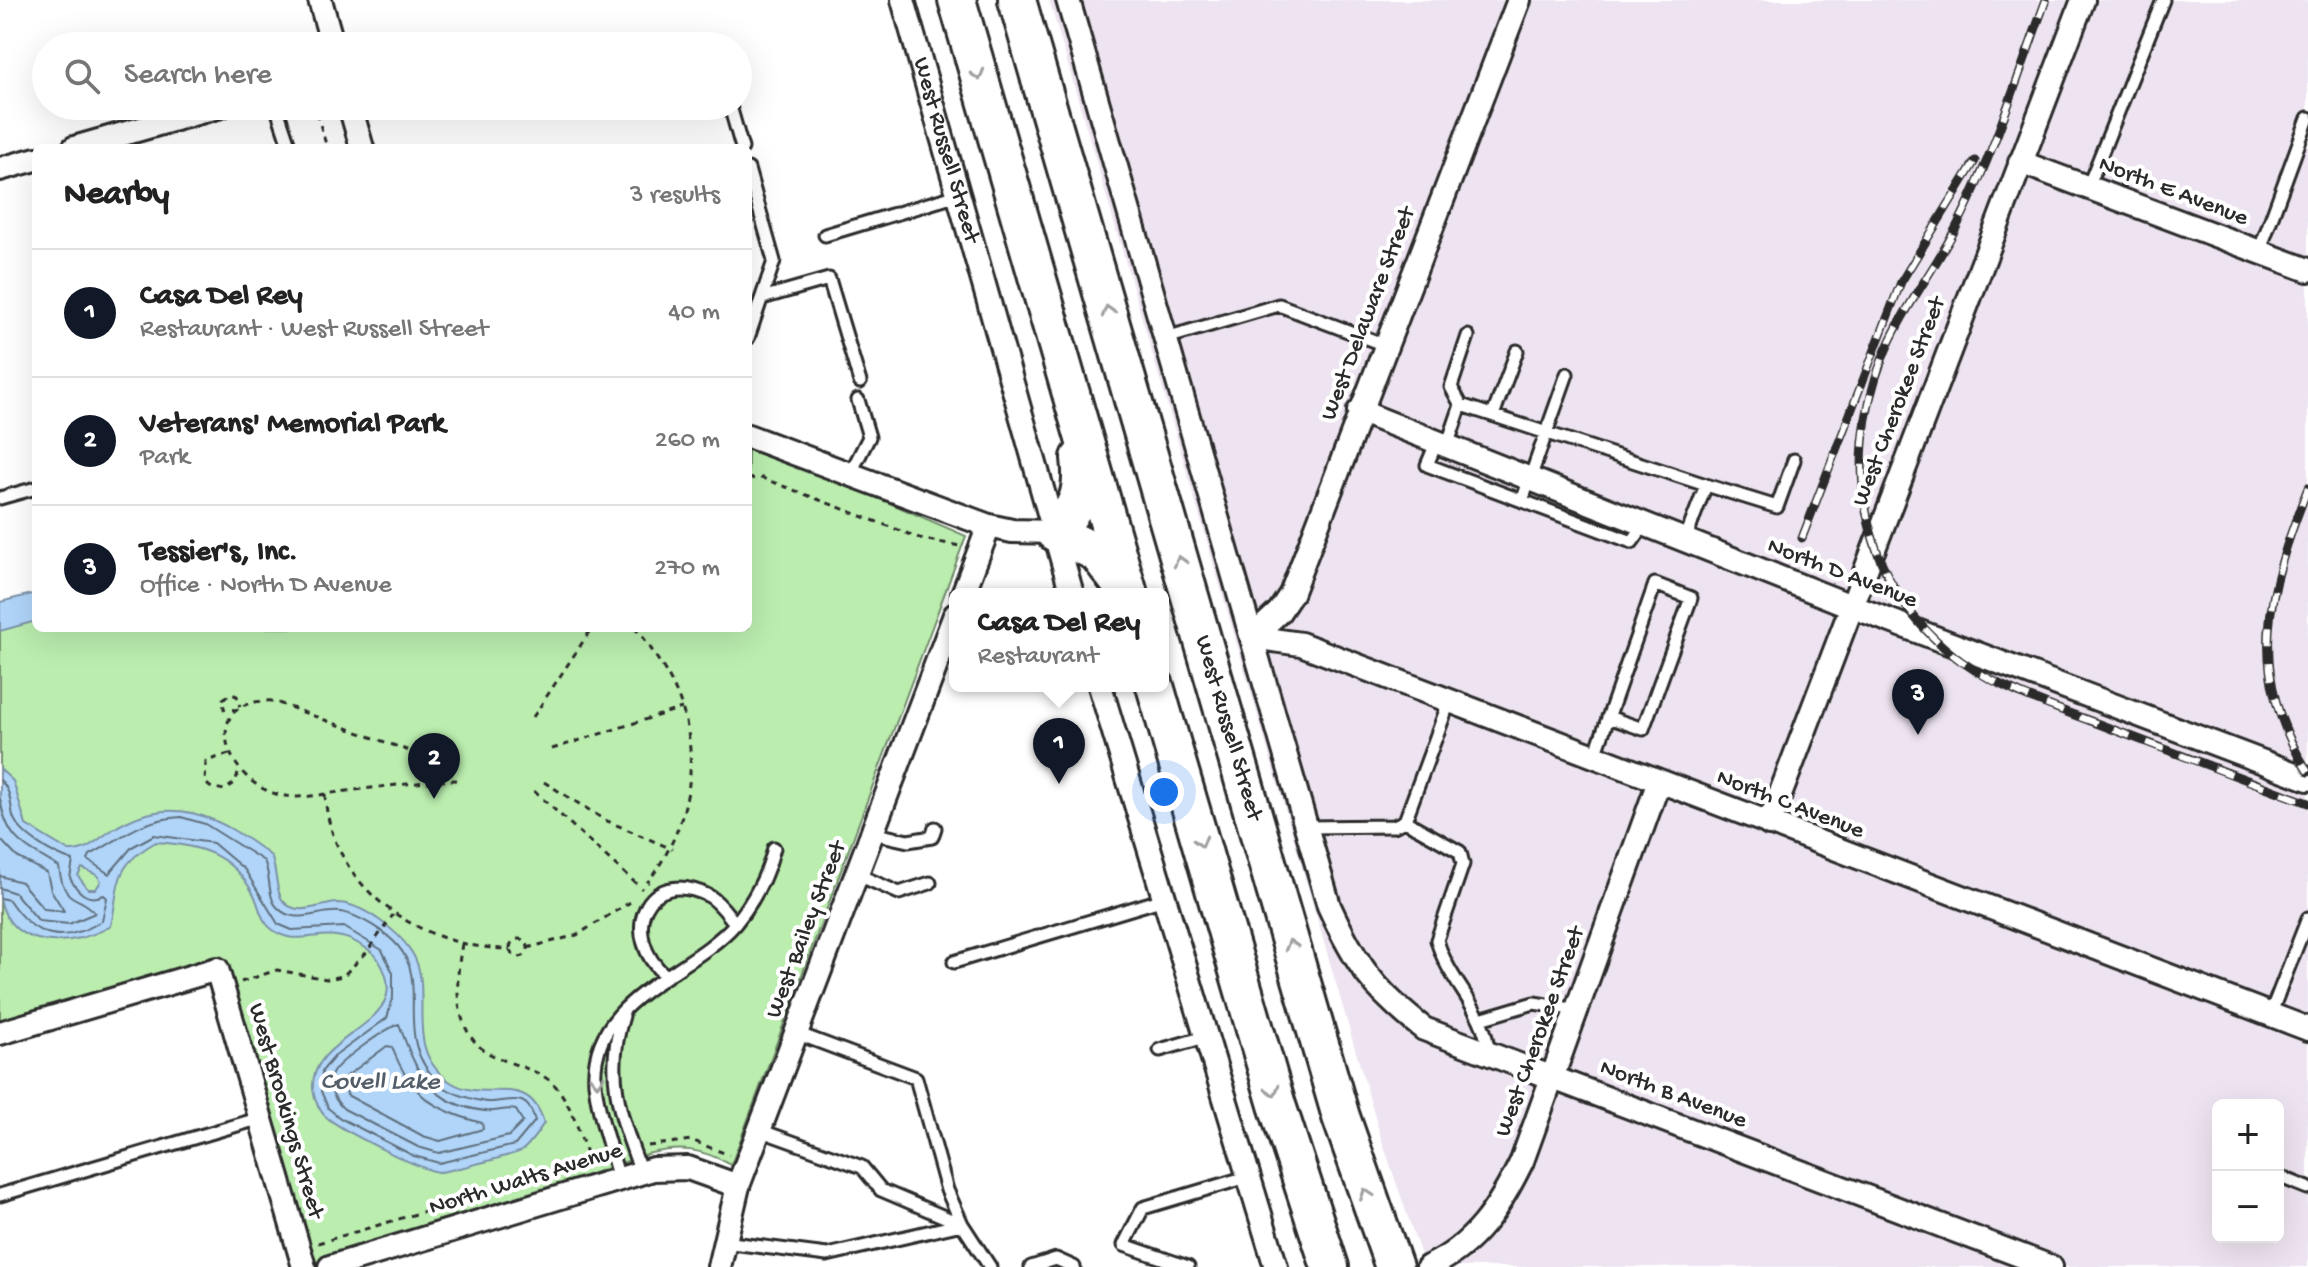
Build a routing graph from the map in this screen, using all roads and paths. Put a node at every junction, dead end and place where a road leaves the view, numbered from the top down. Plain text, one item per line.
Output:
1 (320, 0) edge
2 (903, 0) edge
3 (957, 0) edge
4 (1017, 0) edge
5 (1068, 0) edge
6 (1519, 0) edge
7 (2083, 0) edge
8 (2163, 0) edge
9 (329, 32) edge
10 (2308, 118) edge
11 (172, 120) edge
12 (281, 120) edge
13 (319, 120) edge
14 (354, 120) edge
15 (734, 120) edge
16 (88, 144) edge
17 (289, 144) edge
18 (326, 144) edge
19 (361, 144) edge
20 (741, 144) edge
21 (32, 160) edge
22 (2020, 162) junction
23 (0, 169) edge
24 (752, 183) edge
25 (2088, 187) junction
26 (958, 195) junction
27 (825, 235) dead end
28 (2259, 252) junction
29 (2308, 270) edge
30 (762, 298) junction
31 (752, 327) edge
32 (1468, 336) dead end
33 (1166, 338) junction
34 (1385, 345) junction
35 (1517, 351) dead end
36 (1065, 374) junction
37 (1567, 374) dead end
38 (860, 382) dead end
39 (858, 400) dead end
40 (1461, 405) junction
41 (1359, 411) junction
42 (1493, 415) junction
43 (1547, 433) junction
44 (752, 437) edge
45 (1442, 444) junction
46 (1794, 460) dead end
47 (850, 474) junction
48 (1530, 478) junction
49 (752, 479) edge
50 (1706, 485) junction
51 (32, 489) edge
52 (0, 498) edge
53 (1522, 501) junction
54 (1645, 524) junction
55 (989, 526) junction
56 (1054, 532) junction
57 (1685, 540) junction
58 (979, 552) junction
59 (965, 588) edge
60 (1070, 588) edge
61 (1123, 588) edge
62 (1125, 588) edge
63 (1851, 606) junction
64 (949, 631) edge
65 (589, 632) edge
66 (637, 632) edge
67 (1252, 637) junction
68 (1102, 692) edge
69 (1157, 692) edge
70 (1449, 702) junction
71 (682, 708) junction
72 (239, 709) junction
73 (533, 717) dead end
74 (1608, 717) junction
75 (552, 749) dead end
76 (229, 754) junction
77 (1593, 758) junction
78 (436, 761) junction
79 (453, 767) dead end
80 (239, 771) junction
81 (2308, 779) edge
82 (456, 780) dead end
83 (437, 781) junction
84 (544, 782) dead end
85 (1658, 784) junction
86 (534, 791) dead end
87 (325, 794) junction
88 (1405, 821) junction
89 (1769, 824) junction
90 (1307, 827) junction
91 (935, 828) dead end
92 (872, 833) junction
93 (774, 848) dead end
94 (672, 849) junction
95 (856, 874) junction
96 (930, 883) dead end
97 (642, 889) junction
98 (1164, 899) junction
99 (1329, 906) joint
100 (394, 915) junction
101 (2308, 918) edge
102 (735, 923) junction
103 (462, 944) junction
104 (527, 948) junction
105 (510, 949) junction
106 (954, 962) dead end
107 (666, 976) junction
108 (220, 979) junction
109 (1578, 1010) junction
110 (624, 1012) junction
111 (2270, 1015) junction
112 (1480, 1019) junction
113 (2308, 1029) edge
114 (0, 1033) edge
115 (796, 1033) junction
116 (1205, 1037) junction
117 (1160, 1050) dead end
118 (1488, 1052) junction
119 (1554, 1077) junction
120 (261, 1118) junction
121 (759, 1130) junction
122 (589, 1163) dead end
123 (641, 1172) junction
124 (1247, 1177) junction
125 (2284, 1178) edge
126 (619, 1179) junction
127 (738, 1186) junction
128 (2308, 1188) edge
129 (0, 1195) edge
130 (962, 1224) junction
131 (723, 1242) junction
132 (1442, 1264) edge
133 (304, 1267) edge
134 (330, 1267) edge
135 (719, 1267) edge
136 (990, 1267) edge
137 (1031, 1267) edge
138 (1074, 1267) edge
139 (1188, 1267) edge
140 (1276, 1267) edge
141 (1330, 1267) edge
142 (1394, 1267) edge
143 (2051, 1267) edge

1 - 9 street
2 - 26 street, West Russell Street
3 -> 36 highway
142 -> 4 highway, West Russell Street
5 - 33 street, West Russell Street
6 - 34 street, West Delaware Street
7 - 22 street, West Cherokee Street
8 - 25 lane
10 - 28 lane
11 - 16 street
12 - 17 lane
13 - 18 path
14 - 19 street
15 - 20 lane
21 - 23 street
22 - 25 street, North E Avenue
22 - 63 street, West Cherokee Street
24 - 30 lane
25 - 28 street, North E Avenue
26 - 27 lane
26 - 56 street, West Russell Street
28 - 29 street, North E Avenue
30 - 31 lane
30 - 38 lane
32 - 40 lane
33 - 34 lane
33 - 67 street, West Russell Street
34 - 41 street, West Delaware Street
35 - 42 lane
36 - 56 highway
36 - 62 highway
37 - 43 lane
39 - 47 lane
40 - 42 lane
40 - 45 lane
41 - 45 street, North D Avenue
41 - 67 street, West Delaware Street
42 - 43 lane
43 - 48 lane
43 - 50 lane
44 - 47 street
45 - 48 street, North D Avenue
45 - 53 lane
46 - 50 lane
47 - 55 street
48 - 53 lane
48 - 54 street, North D Avenue
49 - 58 path
50 - 57 lane
51 - 52 lane
53 - 54 lane
54 - 57 street, North D Avenue
55 - 56 street
55 - 58 street
56 - 60 street, West Russell Street
56 - 61 highway
57 - 63 street, North D Avenue
58 - 59 street
63 - 81 street, North D Avenue
63 - 89 street, West Cherokee Street
64 - 92 street, West Bailey Street
65 - 73 path
66 - 71 path
67 - 70 street, North C Avenue
67 - 90 street, West Russell Street
68 - 98 street
69 -> 141 highway
70 - 77 street, North C Avenue
70 - 88 lane
71 - 75 path
71 - 94 path
72 - 72 path
72 - 76 path
72 - 78 path
74 - 74 lane
74 - 77 lane
76 - 80 path
76 - 80 path
77 - 85 street, North C Avenue
78 - 79 path
78 - 83 path
80 - 87 path
82 - 83 path
83 - 87 path
84 - 94 path
85 - 89 street, North C Avenue
85 - 109 street, West Cherokee Street
86 - 97 path
87 - 100 path
88 - 90 lane
88 - 112 lane
89 - 111 street, North C Avenue
90 - 99 street, West Russell Street
91 - 92 lane
92 - 95 street, West Bailey Street
93 - 102 lane
94 - 97 path
95 - 96 lane
95 - 115 street, West Bailey Street
97 - 104 path
98 - 106 lane
98 - 116 street
99 - 118 street, North B Avenue
100 - 103 path
100 - 108 path
101 - 111 lane
102 - 107 lane
102 - 107 lane
103 - 105 path
103 - 122 path
104 - 105 path
104 - 105 path
107 - 110 lane
108 - 114 street
108 - 120 street, West Brookings Street
109 - 112 lane
109 - 119 street, West Cherokee Street
110 - 123 lane
110 -> 126 lane
111 - 113 street, North C Avenue
112 - 118 lane
115 - 121 street, West Bailey Street
115 - 130 lane
116 - 117 lane
116 - 124 street
118 - 119 street, North B Avenue
119 - 132 street, West Cherokee Street
119 - 143 street, North B Avenue
120 - 129 lane
120 - 133 street, West Brookings Street
121 - 127 street, West Bailey Street
121 - 130 lane
123 - 126 street, North Walts Avenue
123 - 127 street, North Walts Avenue
124 - 139 lane
124 - 140 street
125 - 128 lane
126 - 134 street, North Walts Avenue
127 - 131 street, West Bailey Street
130 - 131 lane
130 - 136 lane
131 - 135 street, West Bailey Street
137 - 138 lane

